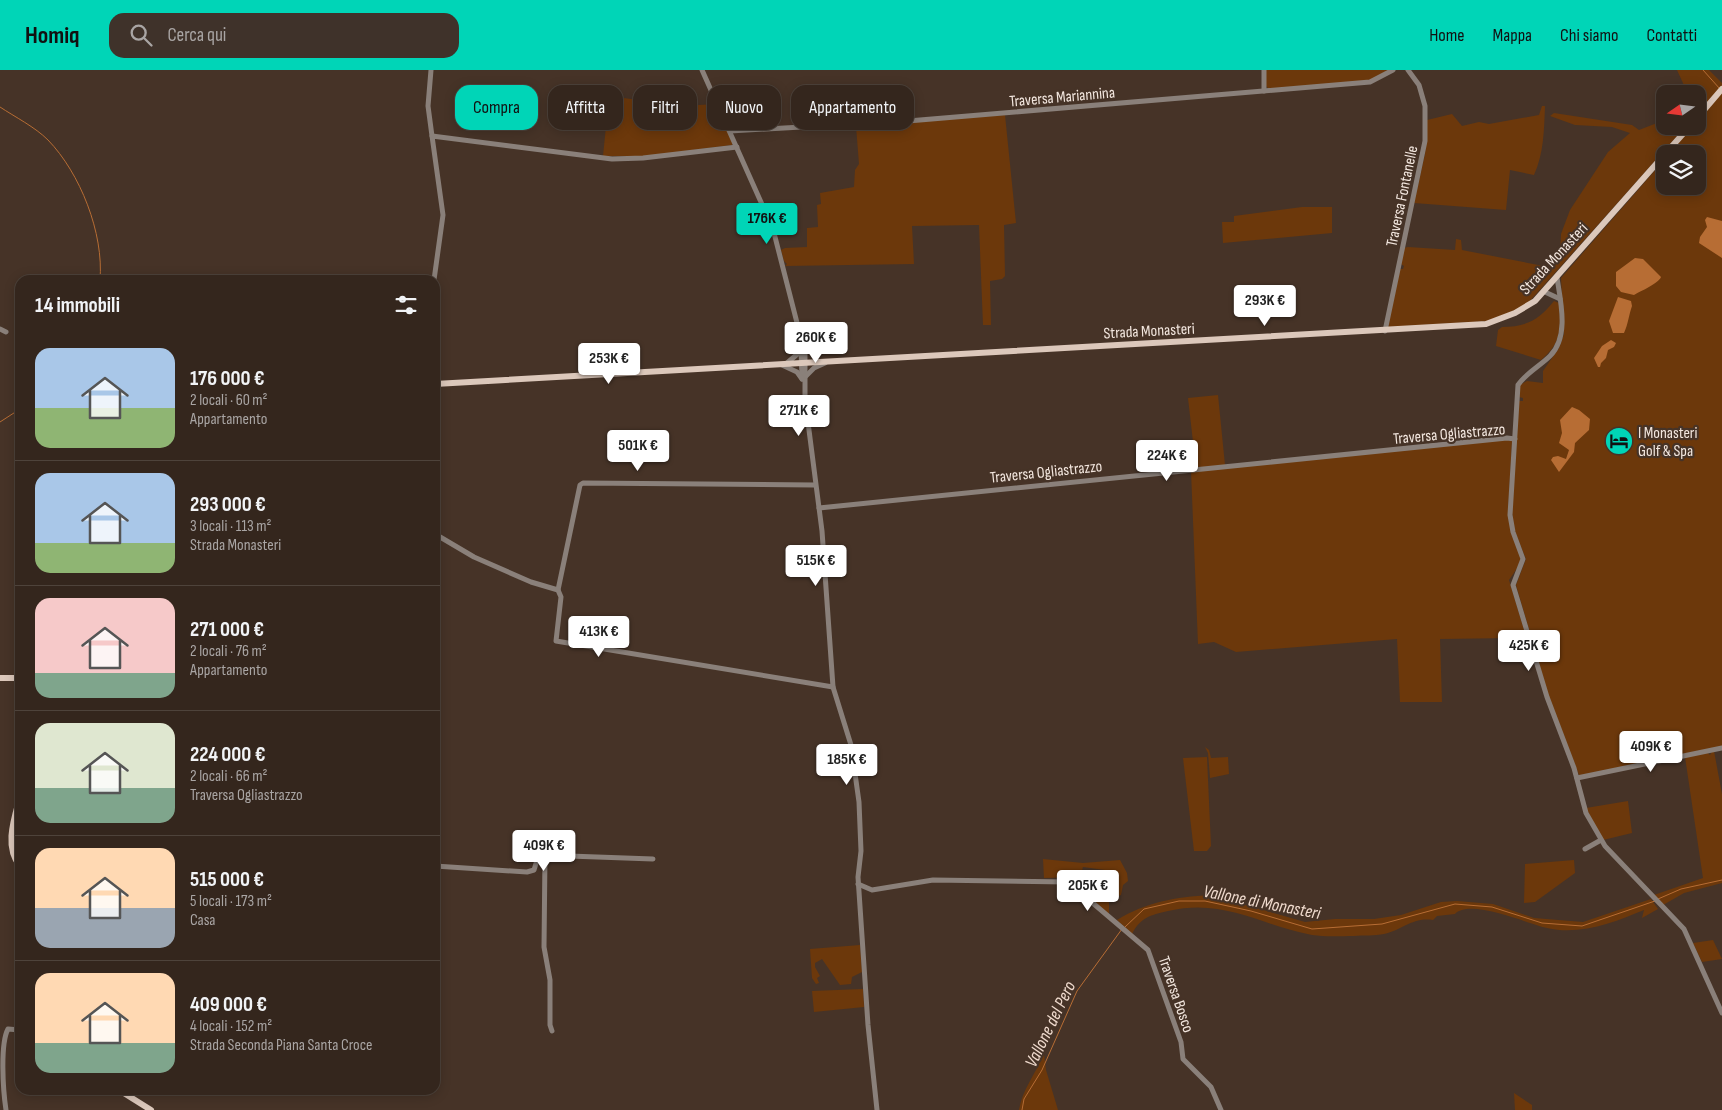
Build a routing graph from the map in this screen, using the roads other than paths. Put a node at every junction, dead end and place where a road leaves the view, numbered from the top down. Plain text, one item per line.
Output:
1 (432, 70) edge
2 (702, 70) edge
3 (1264, 70) edge
4 (1393, 70) edge
5 (1408, 70) edge
6 (1264, 90) junction
7 (1721, 91) edge
8 (1706, 108) edge
9 (730, 131) junction
10 (1682, 135) edge
11 (432, 136) junction
12 (1673, 145) edge
13 (737, 147) junction
14 (1656, 164) edge
15 (435, 275) edge
16 (1557, 278) junction
17 (1544, 292) junction
18 (1560, 299) junction
19 (0, 329) edge
20 (1385, 331) junction
21 (6, 332) dead end
22 (803, 352) junction
23 (828, 362) junction
24 (803, 364) junction
25 (782, 365) junction
26 (804, 378) junction
27 (440, 384) edge
28 (1515, 439) junction
29 (815, 485) junction
30 (819, 508) junction
31 (440, 537) edge
32 (558, 590) junction
33 (0, 678) edge
34 (15, 678) edge
35 (833, 687) junction
36 (1722, 748) edge
37 (1577, 778) junction
38 (15, 822) edge
39 (1601, 840) junction
40 (1585, 849) dead end
41 (545, 855) junction
42 (15, 856) edge
43 (653, 859) dead end
44 (440, 866) edge
45 (858, 884) junction
46 (1722, 1013) edge
47 (15, 1030) edge
48 (552, 1031) dead end
49 (127, 1095) edge
50 (6, 1110) edge
51 (152, 1110) edge
52 (877, 1110) edge
53 (1221, 1110) edge

1 - 11 street
2 - 9 street
3 - 6 street
4 - 6 street, Traversa Mariannina
5 - 20 street, Traversa Fontanelle
6 - 9 street, Traversa Mariannina
7 - 8 main road
9 - 13 street
10 - 12 main road, Strada Monasteri
11 - 13 street
11 - 15 street
13 - 22 street
14 - 16 main road, Strada Monasteri
16 - 17 main road, Strada Monasteri
16 - 18 street
17 - 18 street
17 - 20 main road, Strada Monasteri
18 - 28 street
19 - 21 street
20 - 23 main road, Strada Monasteri
22 - 23 street
22 - 24 street
22 - 25 street
23 - 24 main road, Strada Monasteri
23 - 26 street
24 - 25 main road, Strada Monasteri
24 - 26 street
25 - 26 street
25 - 27 main road, Strada Monasteri
26 - 29 street
28 - 30 street, Traversa Ogliastrazzo
28 - 37 street
29 - 30 street
29 - 32 street
30 - 35 street
31 - 32 street
32 - 35 street
33 - 34 main road
35 - 45 street
36 - 37 street
37 - 39 street
38 - 42 main road
39 - 40 street
39 - 46 street
41 - 43 street
41 - 44 street
41 - 48 street
45 - 52 street
45 - 53 street, Traversa Bosco
47 - 50 street
49 - 51 main road

